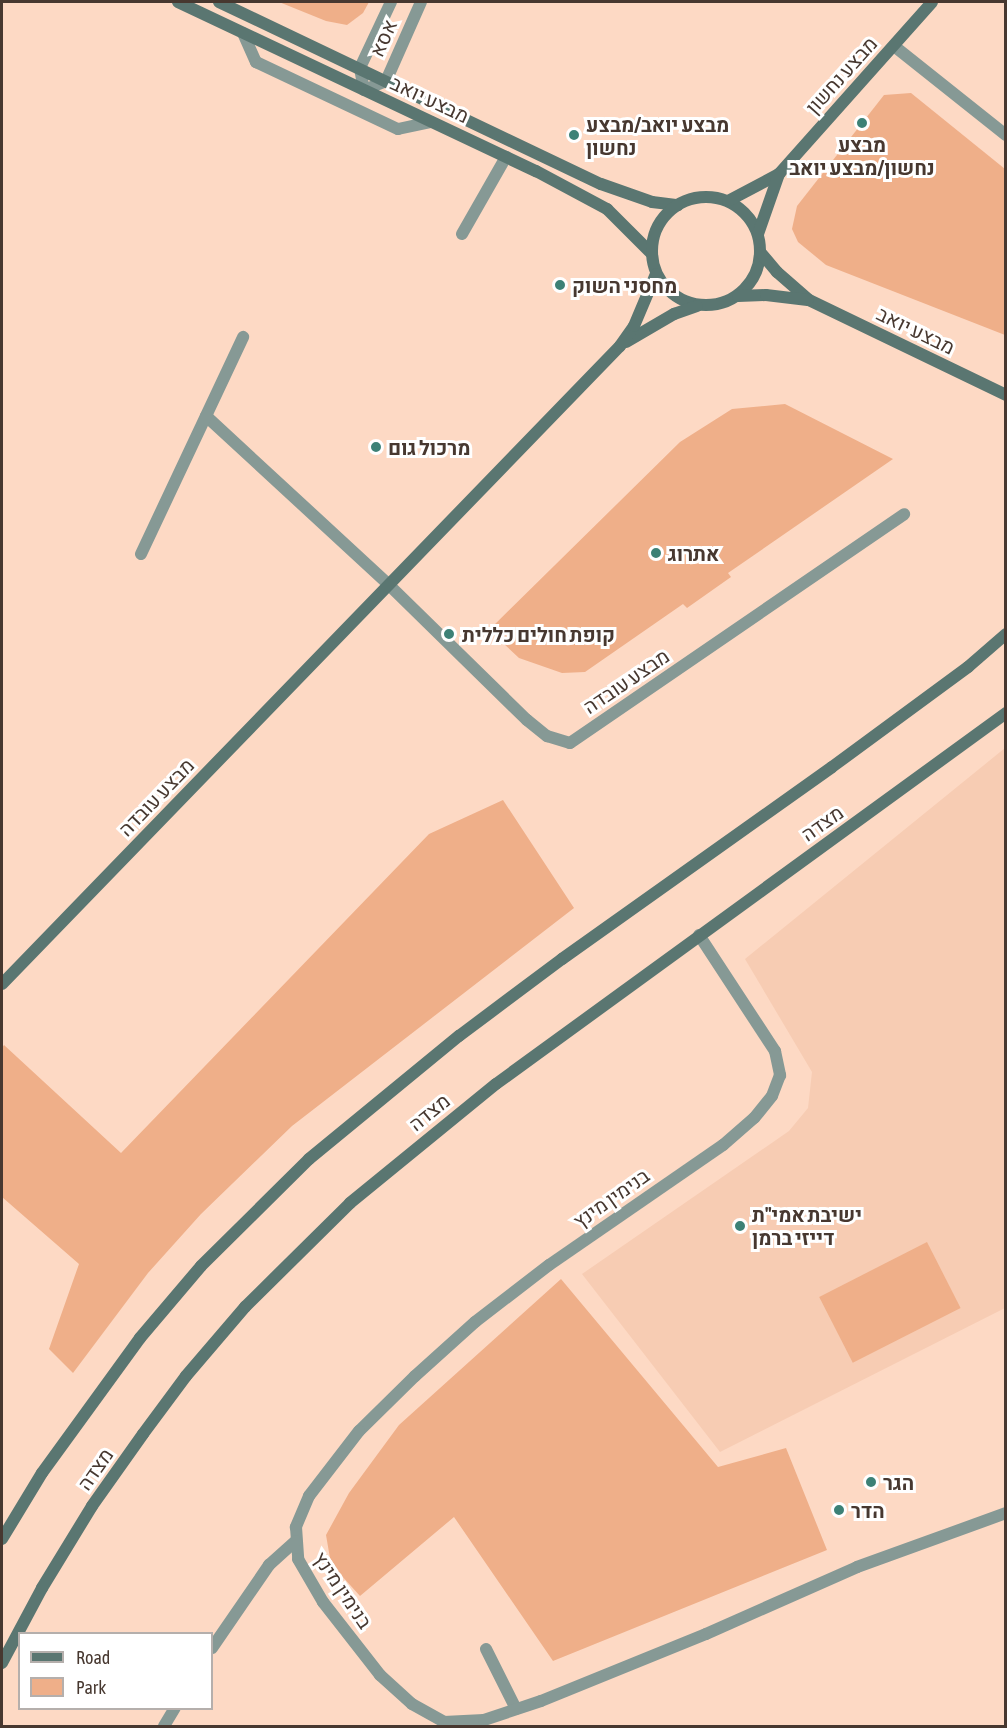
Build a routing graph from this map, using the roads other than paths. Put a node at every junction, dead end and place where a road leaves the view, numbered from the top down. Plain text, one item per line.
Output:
1 (178, 2) edge
2 (219, 2) edge
3 (391, 2) edge
4 (421, 2) edge
5 (932, 2) edge
6 (243, 33) junction
7 (894, 46) junction
8 (360, 68) junction
9 (386, 81) junction
10 (364, 90) junction
11 (431, 122) junction
12 (1005, 135) edge
13 (506, 157) junction
14 (778, 174) junction
15 (728, 201) junction
16 (678, 205) junction
17 (462, 234) dead end
18 (758, 234) junction
19 (651, 253) junction
20 (761, 253) junction
21 (656, 274) junction
22 (738, 296) junction
23 (809, 300) junction
24 (697, 306) junction
25 (243, 337) dead end
26 (620, 346) junction
27 (1005, 394) edge
28 (206, 416) junction
29 (904, 514) dead end
30 (141, 554) dead end
31 (388, 585) junction
32 (1005, 634) edge
33 (1005, 713) edge
34 (699, 935) junction
35 (2, 984) edge
36 (1005, 1513) edge
37 (2, 1539) edge
38 (296, 1542) junction
39 (19, 1632) edge
40 (18, 1633) edge
41 (213, 1647) edge
42 (486, 1648) dead end
43 (2, 1663) edge
44 (516, 1709) junction
45 (174, 1710) edge
46 (164, 1726) edge

1 - 6 street, מבצע יואב
2 - 8 street, מבצע יואב
3 - 8 street, אסא
4 - 9 street, אסא
5 - 7 street, מבצע נחשון
6 - 10 street, מבצע יואב
6 - 11 street
7 - 12 street
7 - 14 street, מבצע נחשון
8 - 9 street, מבצע יואב
8 - 10 street, אסא
9 - 10 street, אסא
9 - 16 street, מבצע יואב
10 - 11 street, מבצע יואב
11 - 13 street, מבצע יואב
13 - 17 street
13 - 19 street, מבצע יואב
14 - 15 street, מבצע נחשון
14 - 18 street, מבצע נחשון
15 - 16 street
15 - 18 street
16 - 19 street
18 - 20 street
19 - 21 street
20 - 22 street
20 - 23 street, מבצע יואב
21 - 24 street
21 - 26 street, מבצע עובדה
22 - 23 street, מבצע יואב
22 - 24 street
23 - 27 street, מבצע יואב
24 - 26 street, מבצע עובדה
25 - 28 street
26 - 31 street, מבצע עובדה
28 - 30 street
28 - 31 street
29 - 31 street, מבצע עובדה
31 - 35 street, מבצע עובדה
32 - 37 street, מצדה
33 - 34 street, מצדה
34 - 38 street, בנימין מינץ
34 - 39 street, מצדה
36 - 44 street, בנימין מינץ
38 - 41 street
38 - 44 street, בנימין מינץ
40 - 43 street, מצדה
42 - 44 street
45 - 46 street

